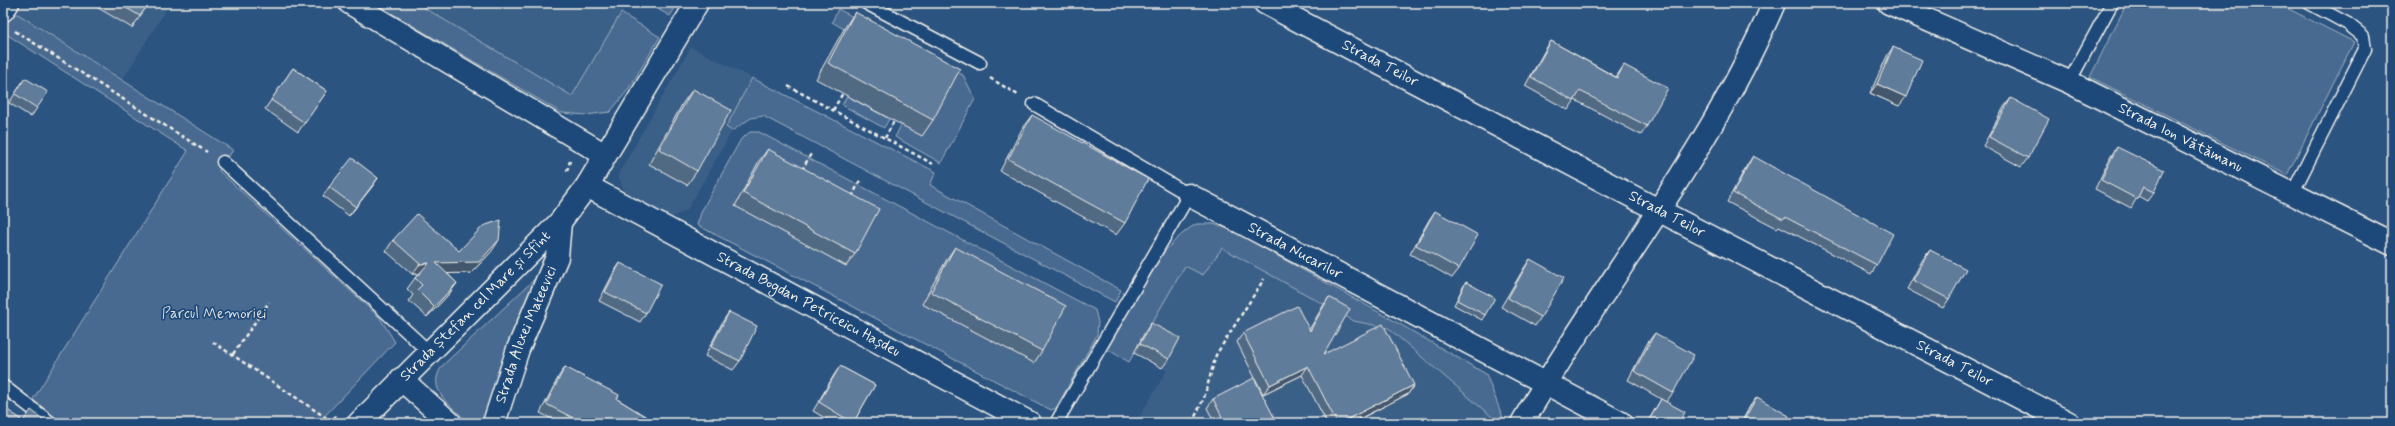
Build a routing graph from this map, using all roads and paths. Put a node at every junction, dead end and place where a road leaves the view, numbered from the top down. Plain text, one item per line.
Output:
1 (8, 3) edge
2 (350, 3) edge
3 (697, 3) edge
4 (866, 3) edge
5 (1265, 3) edge
6 (1774, 3) edge
7 (1889, 3) edge
8 (2112, 3) edge
9 (2309, 3) edge
10 (6, 19) edge
11 (980, 63) joint
12 (2069, 82) junction
13 (788, 86) dead end
14 (843, 93) edge
15 (1034, 104) joint
16 (833, 110) junction
17 (894, 121) edge
18 (885, 138) junction
19 (582, 142) junction
20 (812, 152) dead end
21 (605, 155) junction
22 (223, 162) joint
23 (933, 164) dead end
24 (800, 175) edge
25 (567, 176) dead end
26 (861, 178) dead end
27 (587, 186) junction
28 (2292, 194) junction
29 (1189, 195) junction
30 (849, 202) edge
31 (1660, 211) junction
32 (560, 222) junction
33 (2392, 244) edge
34 (1264, 279) dead end
35 (269, 302) dead end
36 (213, 342) dead end
37 (429, 352) junction
38 (233, 355) junction
39 (401, 379) junction
40 (1545, 383) junction
41 (3, 386) edge
42 (342, 410) dead end
43 (330, 422) edge
44 (50, 423) edge
45 (359, 423) edge
46 (450, 423) edge
47 (494, 423) edge
48 (1030, 423) edge
49 (1056, 423) edge
50 (1192, 423) edge
51 (1522, 423) edge
52 (1621, 423) edge
53 (2069, 423) edge

1 - 10 street
2 - 19 street
3 - 21 street, Strada Ștefan cel Mare și Sfînt
4 - 11 lane
5 - 31 street, Strada Teilor
6 - 31 street
7 - 12 street, Strada Ion Vătămanu
8 - 12 lane
9 - 28 lane
10 - 22 path
11 - 15 path
12 - 28 street, Strada Ion Vătămanu
13 - 16 path
14 - 16 path
15 - 29 lane, Strada Nucarilor
16 - 18 path
17 - 18 path
18 - 23 path
19 - 21 street
19 - 25 path
20 - 24 path
21 - 27 street, Strada Ștefan cel Mare și Sfînt
22 - 37 lane
26 - 30 path
27 - 32 street, Strada Ștefan cel Mare și Sfînt
27 - 48 street, Strada Bogdan Petriceicu Hașdeu
28 - 33 street, Strada Ion Vătămanu
29 - 40 street, Strada Nucarilor
29 - 49 lane
31 - 40 street
31 - 53 street, Strada Teilor
32 - 37 street, Strada Ștefan cel Mare și Sfînt
32 - 47 street, Strada Alexei Mateevici
34 - 50 path
35 - 38 path
36 - 38 path
37 - 39 street, Strada Ștefan cel Mare și Sfînt
38 - 43 path
39 - 45 street, Strada Ștefan cel Mare și Sfînt
39 - 46 street
40 - 51 street
40 - 52 street, Strada Nucarilor
41 - 44 lane
42 - 43 path

